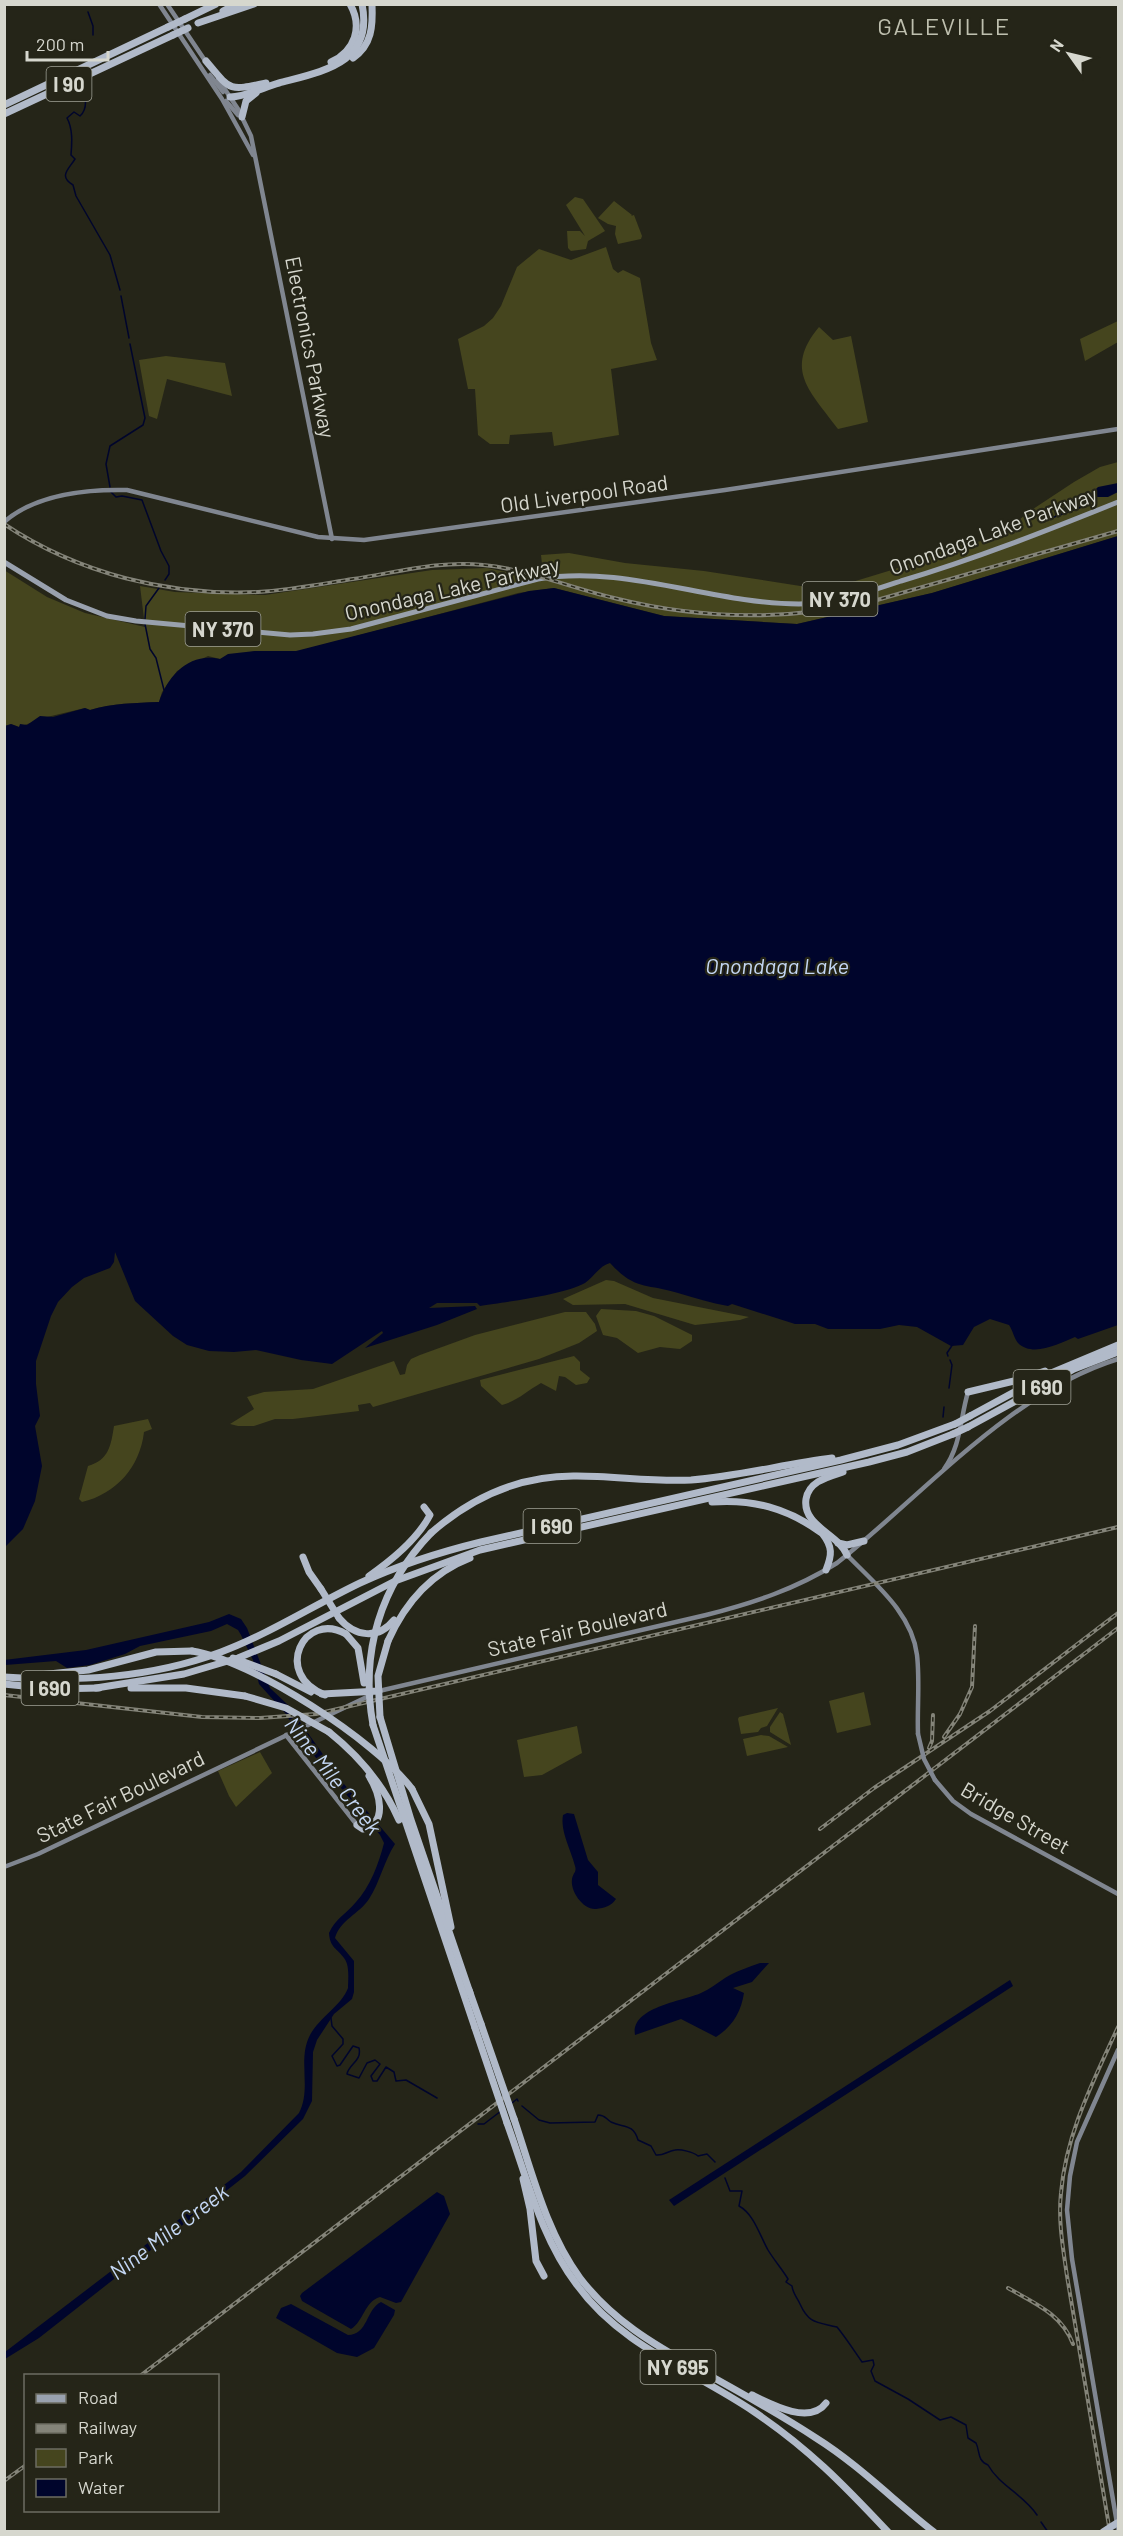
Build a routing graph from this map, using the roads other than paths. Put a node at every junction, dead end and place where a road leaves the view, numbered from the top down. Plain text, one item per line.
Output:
1 (159, 4) edge
2 (167, 4) edge
3 (216, 4) edge
4 (236, 4) edge
5 (254, 4) edge
6 (351, 4) edge
7 (361, 4) edge
8 (372, 4) edge
9 (198, 23) junction
10 (206, 61) junction
11 (334, 65) junction
12 (316, 69) junction
13 (276, 82) junction
14 (226, 98) junction
15 (4, 105) edge
16 (4, 114) edge
17 (244, 121) junction
18 (256, 162) junction
19 (1119, 429) edge
20 (1119, 502) edge
21 (4, 522) edge
22 (332, 539) junction
23 (6, 563) edge
24 (1119, 1345) edge
25 (1119, 1352) edge
26 (1119, 1359) edge
27 (1073, 1362) junction
28 (968, 1392) joint
29 (956, 1437) junction
30 (907, 1452) junction
31 (861, 1454) junction
32 (965, 1454) junction
33 (939, 1477) junction
34 (688, 1504) junction
35 (424, 1507) dead end
36 (822, 1533) junction
37 (864, 1541) junction
38 (838, 1543) junction
39 (513, 1544) junction
40 (847, 1555) junction
41 (303, 1557) dead end
42 (826, 1570) junction
43 (341, 1593) junction
44 (369, 1593) junction
45 (414, 1597) junction
46 (306, 1638) junction
47 (192, 1651) junction
48 (4, 1676) edge
49 (4, 1684) edge
50 (96, 1688) junction
51 (379, 1691) joint
52 (325, 1695) junction
53 (360, 1696) junction
54 (372, 1725) junction
55 (289, 1734) junction
56 (350, 1750) junction
57 (357, 1825) joint
58 (419, 1866) junction
59 (4, 1867) edge
60 (1119, 1894) edge
61 (470, 1993) junction
62 (478, 2026) junction
63 (1119, 2050) edge
64 (510, 2121) junction
65 (516, 2147) junction
66 (561, 2255) junction
67 (567, 2264) junction
68 (544, 2276) dead end
69 (713, 2378) junction
70 (826, 2403) dead end
71 (884, 2488) junction
72 (1118, 2525) edge
73 (887, 2532) edge
74 (926, 2532) edge
75 (934, 2532) edge
76 (1105, 2532) edge

1 - 14 main road
2 - 10 main road, Electronics Parkway
3 - 15 highway, I 90, bridge
4 - 9 highway, I 90
5 - 9 highway
6 - 12 highway
7 - 11 highway
7 - 12 highway
8 - 11 highway
9 - 16 highway, I 90, bridge
10 - 13 highway
10 - 14 main road, Electronics Parkway
11 - 13 highway
12 - 13 highway
13 - 14 highway
13 - 17 highway
14 - 17 main road, Electronics Parkway
14 - 18 main road, Electronics Parkway
17 - 18 main road, Electronics Parkway
18 - 22 main road, Electronics Parkway
19 - 22 main road, Old Liverpool Road
20 - 23 main road, Onondaga Lake Parkway / NY 370
21 - 22 main road, Old Liverpool Road
24 - 27 highway, I 690
25 - 29 highway, I 690, bridge
26 - 32 main road, State Fair Boulevard
27 - 28 highway
27 - 31 highway, I 690, bridge
28 - 29 main road
29 - 30 highway, I 690
29 - 32 main road
29 - 33 main road
30 - 34 highway, I 690
30 - 38 highway
31 - 43 highway, I 690
31 - 54 highway, bridge
32 - 33 main road, State Fair Boulevard
33 - 37 main road, State Fair Boulevard
34 - 36 highway
34 - 39 highway, I 690
35 - 43 highway
36 - 40 highway
36 - 42 highway
37 - 38 highway
37 - 40 main road, State Fair Boulevard
38 - 40 highway
39 - 44 highway, I 690
39 - 45 highway
40 - 42 main road, State Fair Boulevard
40 - 60 main road, Bridge Street, bridge
41 - 45 highway, bridge
42 - 51 main road, State Fair Boulevard
43 - 48 highway, I 690
44 - 46 highway
44 - 50 highway, I 690
45 - 61 highway, bridge
46 - 52 highway
46 - 54 highway, bridge
47 - 48 highway
47 - 52 highway, bridge
47 - 61 highway, bridge
49 - 50 highway, I 690
50 - 56 highway, bridge
51 - 53 highway
52 - 53 highway
53 - 55 main road, State Fair Boulevard
54 - 58 highway
55 - 57 main road
55 - 59 main road, State Fair Boulevard
56 - 57 highway
56 - 58 highway
58 - 62 highway, NY 695
61 - 62 highway, NY 695
62 - 64 highway, NY 695, bridge
63 - 72 main road
64 - 65 highway, NY 695
64 - 66 highway, NY 695
65 - 66 highway, NY 695
65 - 68 highway
66 - 67 highway, NY 695
67 - 69 highway, NY 695
67 - 73 highway, NY 695
69 - 70 highway
69 - 71 highway, NY 695
71 - 74 highway
71 - 75 highway
72 - 76 highway, bridge

